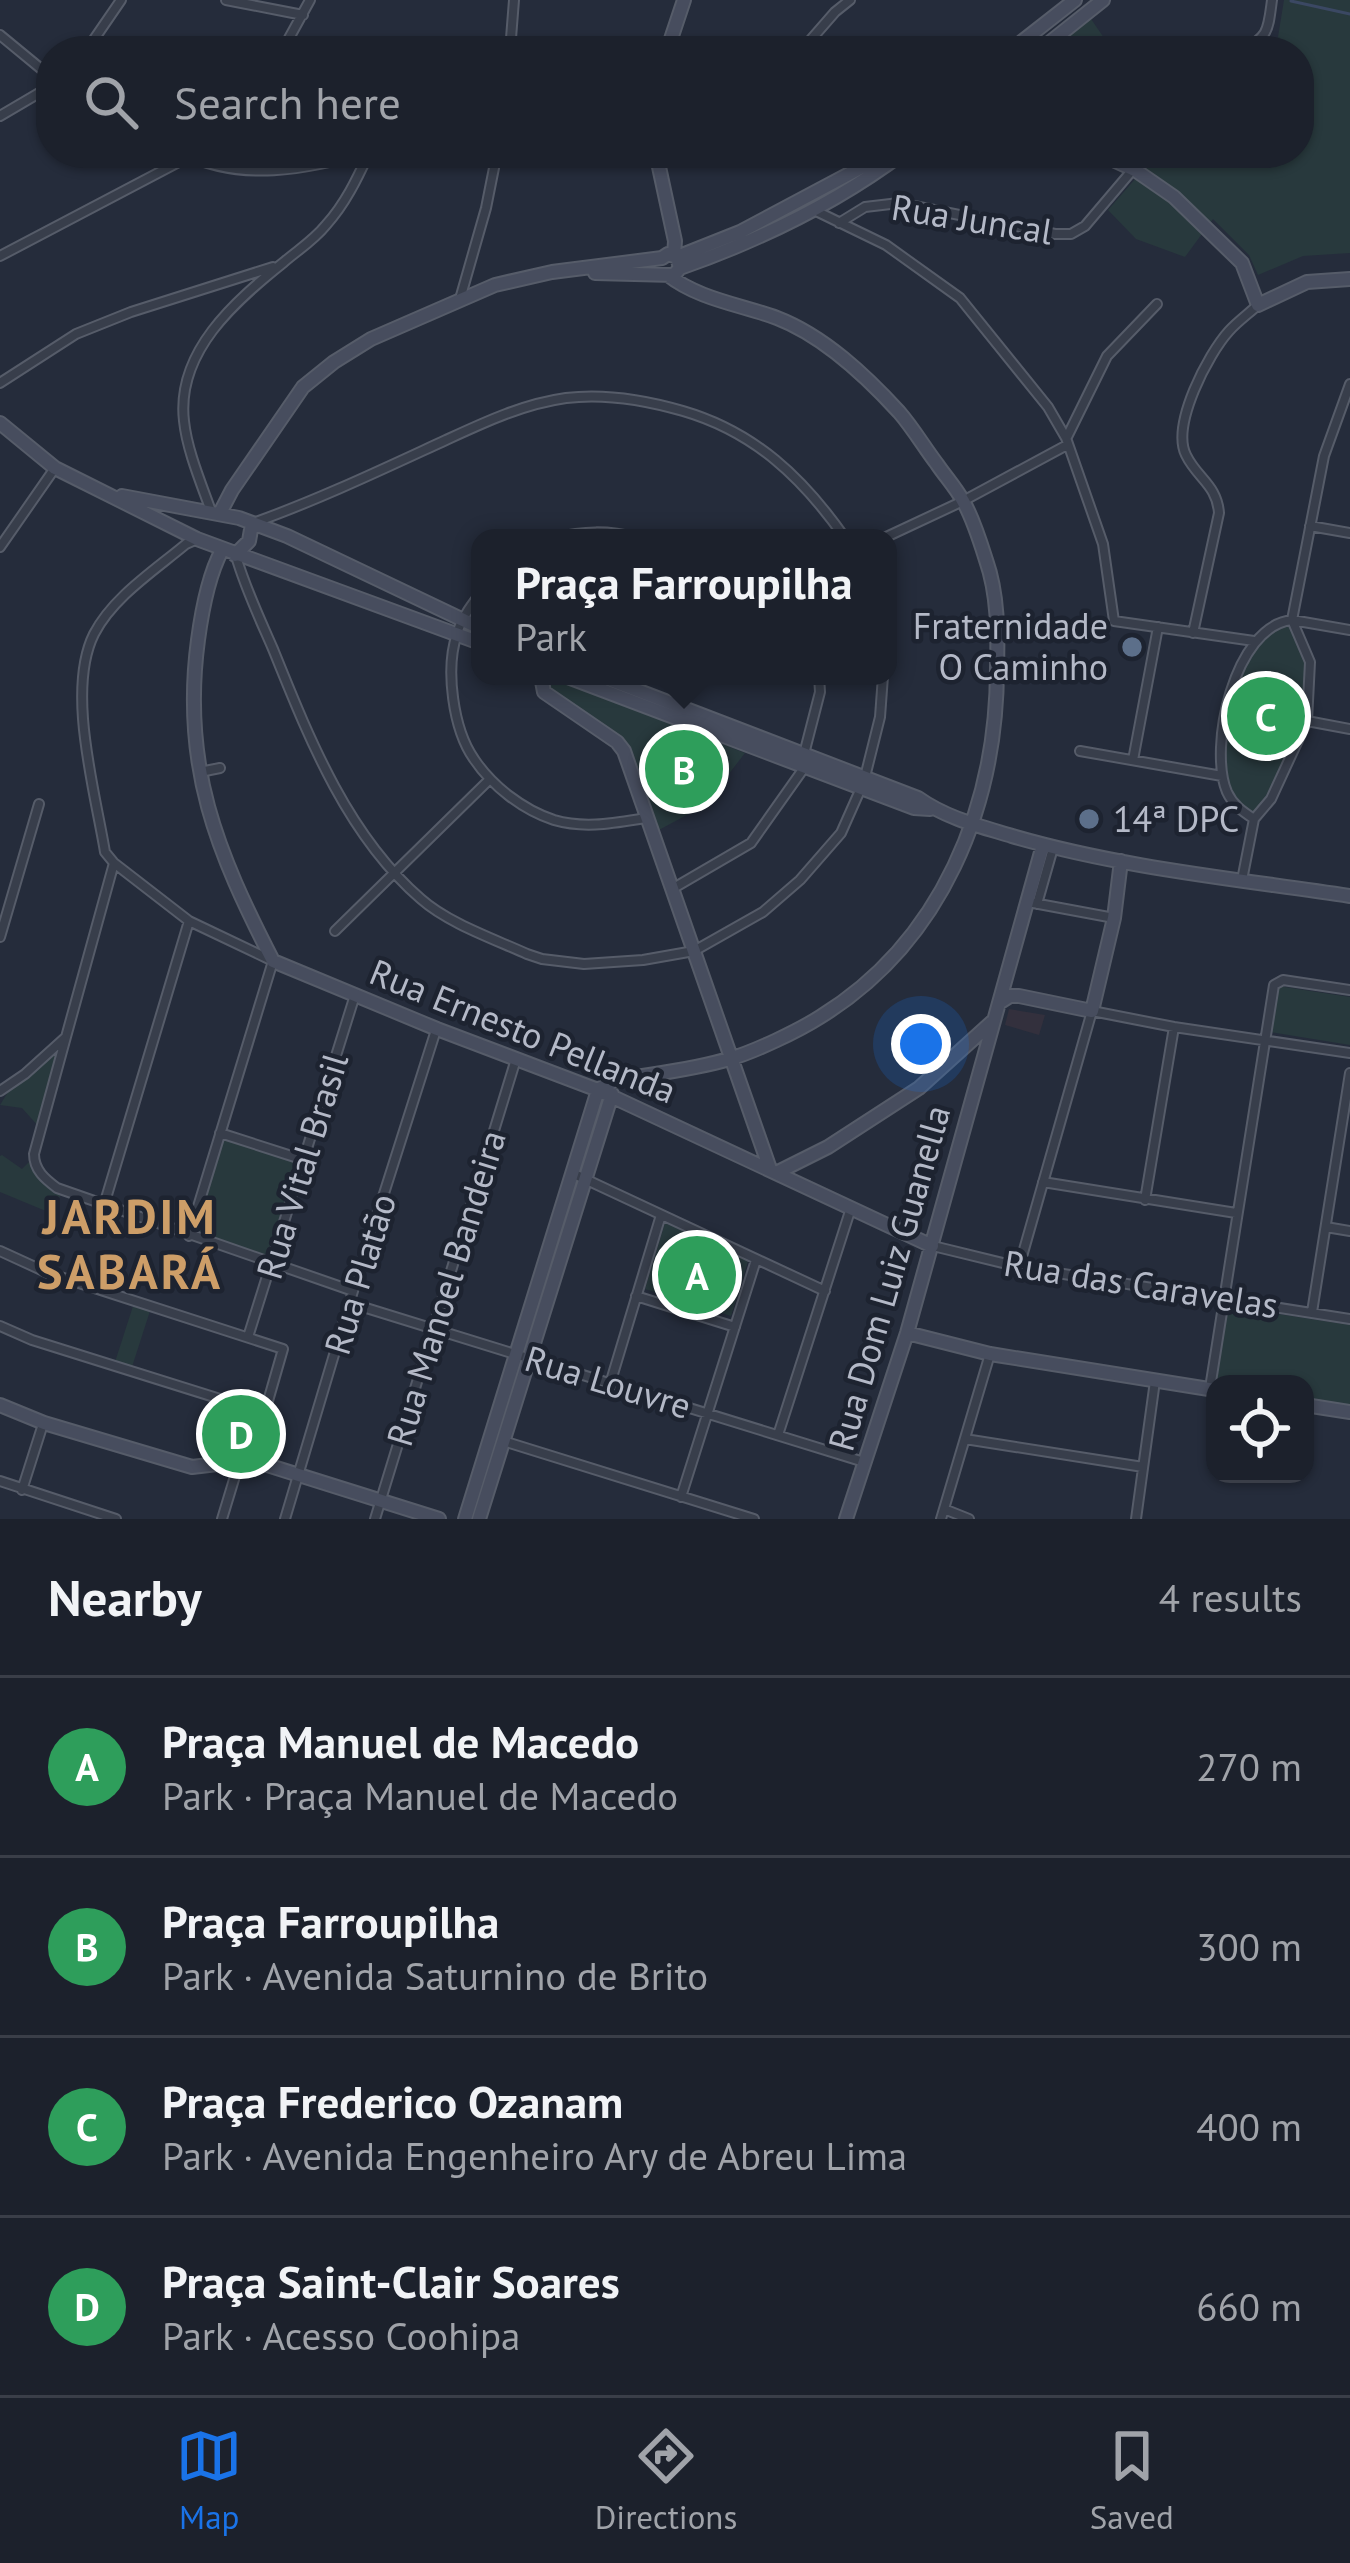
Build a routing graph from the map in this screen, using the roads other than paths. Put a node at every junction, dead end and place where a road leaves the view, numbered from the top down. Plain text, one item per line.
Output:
1 (121, 0) edge
2 (226, 0) edge
3 (310, 0) edge
4 (514, 0) edge
5 (684, 0) edge
6 (850, 0) edge
7 (1103, 0) edge
8 (1272, 0) edge
9 (1082, 4) edge
10 (303, 15) junction
11 (0, 35) edge
12 (96, 36) edge
13 (291, 36) edge
14 (512, 36) edge
15 (672, 36) edge
16 (813, 36) edge
17 (1033, 36) edge
18 (1053, 36) edge
19 (1264, 36) edge
20 (36, 64) edge
21 (36, 95) edge
22 (0, 116) edge
23 (163, 168) edge
24 (229, 168) edge
25 (308, 168) edge
26 (361, 168) edge
27 (494, 168) edge
28 (658, 168) edge
29 (860, 168) edge
30 (883, 168) edge
31 (1131, 168) edge
32 (1135, 170) junction
33 (814, 209) junction
34 (839, 223) junction
35 (0, 256) edge
36 (673, 262) junction
37 (280, 264) junction
38 (639, 275) junction
39 (525, 279) junction
40 (1350, 279) edge
41 (686, 287) junction
42 (460, 298) junction
43 (1157, 304) dead end
44 (1258, 305) junction
45 (0, 383) edge
46 (1349, 390) edge
47 (0, 423) edge
48 (1067, 442) junction
49 (55, 468) junction
50 (244, 476) junction
51 (109, 494) junction
52 (963, 501) junction
53 (215, 512) junction
54 (245, 521) junction
55 (1310, 526) junction
56 (838, 529) edge
57 (897, 532) edge
58 (1350, 533) edge
59 (197, 539) junction
60 (0, 547) edge
61 (229, 552) junction
62 (471, 609) edge
63 (1292, 620) junction
64 (460, 627) junction
65 (1158, 627) junction
66 (471, 628) edge
67 (1350, 630) edge
68 (1193, 633) junction
69 (471, 636) edge
70 (1254, 641) junction
71 (543, 685) edge
72 (591, 685) edge
73 (622, 685) edge
74 (820, 685) edge
75 (882, 685) edge
76 (1307, 721) junction
77 (1350, 729) edge
78 (1080, 752) dead end
79 (806, 760) junction
80 (1133, 760) junction
81 (220, 768) dead end
82 (200, 772) junction
83 (1222, 776) junction
84 (490, 779) junction
85 (863, 783) junction
86 (39, 804) dead end
87 (647, 818) junction
88 (1254, 819) junction
89 (973, 824) junction
90 (1048, 846) junction
91 (1121, 861) junction
92 (114, 863) junction
93 (394, 873) junction
94 (1242, 880) junction
95 (672, 889) junction
96 (1350, 896) edge
97 (1032, 903) junction
98 (1114, 918) junction
99 (189, 921) junction
100 (335, 932) dead end
101 (0, 937) edge
102 (694, 951) junction
103 (273, 961) junction
104 (1005, 982) junction
105 (1350, 990) edge
106 (355, 995) junction
107 (1019, 996) junction
108 (999, 1003) junction
109 (1092, 1010) junction
110 (995, 1019) junction
111 (1174, 1027) junction
112 (437, 1029) junction
113 (66, 1036) junction
114 (1265, 1040) junction
115 (1350, 1053) edge
116 (517, 1058) junction
117 (730, 1059) junction
118 (1350, 1072) edge
119 (0, 1091) edge
120 (605, 1093) junction
121 (220, 1133) junction
122 (1345, 1142) edge
123 (304, 1160) junction
124 (774, 1170) junction
125 (579, 1176) junction
126 (1043, 1182) junction
127 (1145, 1200) junction
128 (104, 1205) junction
129 (851, 1207) junction
130 (1236, 1213) junction
131 (662, 1215) junction
132 (1326, 1227) junction
133 (1350, 1231) edge
134 (189, 1236) junction
135 (932, 1246) junction
136 (0, 1250) edge
137 (757, 1260) junction
138 (271, 1262) junction
139 (1019, 1267) junction
140 (353, 1291) junction
141 (824, 1291) junction
142 (636, 1295) junction
143 (1223, 1297) junction
144 (350, 1303) junction
145 (1312, 1312) junction
146 (1350, 1319) edge
147 (0, 1326) edge
148 (735, 1327) junction
149 (434, 1328) junction
150 (907, 1333) junction
151 (248, 1337) junction
152 (990, 1354) junction
153 (522, 1355) junction
154 (1214, 1375) edge
155 (1155, 1381) junction
156 (610, 1384) junction
157 (1206, 1389) edge
158 (0, 1405) edge
159 (1314, 1406) edge
160 (1350, 1412) edge
161 (265, 1413) junction
162 (707, 1414) junction
163 (44, 1423) junction
164 (778, 1435) junction
165 (497, 1439) junction
166 (965, 1439) junction
167 (245, 1461) junction
168 (866, 1462) junction
169 (1143, 1467) junction
170 (298, 1475) junction
171 (0, 1480) edge
172 (22, 1490) junction
173 (681, 1497) junction
174 (380, 1502) junction
175 (943, 1514) edge
176 (116, 1519) edge
177 (222, 1519) edge
178 (285, 1519) edge
179 (375, 1519) edge
180 (439, 1519) edge
181 (465, 1519) edge
182 (479, 1519) edge
183 (754, 1519) edge
184 (846, 1519) edge
185 (968, 1519) edge
186 (1136, 1519) edge

1 - 12 street
2 - 10 street
3 - 10 street
4 - 14 street
5 - 15 main road
6 - 16 street
7 - 9 main road
8 - 19 street
9 - 17 main road
9 - 18 main road
10 - 13 street
11 - 20 street
21 - 22 street
23 - 35 street
24 - 25 street
26 - 37 street
27 - 42 street
28 - 36 main road
29 - 36 main road
30 - 33 main road
31 - 32 main road
32 - 34 street, Rua Juncal
32 - 44 main road
33 - 34 street
33 - 36 main road
34 - 48 street
36 - 38 main road
36 - 39 main road
36 - 41 main road
37 - 45 street
37 - 53 street
38 - 39 main road
38 - 41 main road
39 - 42 main road
40 - 44 main road
41 - 52 main road
42 - 50 main road
43 - 48 street
44 - 68 street
46 - 55 street
47 - 49 main road
48 - 52 street
48 - 65 street
49 - 51 main road
49 - 60 street
50 - 53 main road
50 - 54 main road
51 - 53 main road
51 - 59 main road
52 - 57 street
52 - 89 main road
53 - 54 main road
53 - 59 main road
54 - 56 street
54 - 61 main road
54 - 64 main road
55 - 58 street
55 - 63 street
59 - 61 main road
59 - 92 street, Rua Ernesto Pellanda
61 - 64 main road
61 - 82 main road
61 - 93 street
62 - 64 street
63 - 67 street
63 - 70 street
63 - 76 street
64 - 66 main road
64 - 69 main road
64 - 84 street
65 - 68 street
65 - 80 street
68 - 70 street
70 - 83 street
71 - 87 main road
72 - 79 main road
73 - 79 main road
74 - 79 street
75 - 85 street
76 - 77 street
76 - 88 street
78 - 80 street
79 - 85 main road
79 - 95 street
80 - 83 street
81 - 82 street
82 - 103 main road
83 - 88 street
84 - 87 street
84 - 93 street
85 - 89 main road
85 - 102 street
86 - 101 street
87 - 95 main road
88 - 94 street
89 - 90 main road
89 - 117 main road
90 - 91 main road
90 - 97 main road, Rua Dom Luiz Guanella
91 - 94 main road
91 - 98 main road
92 - 99 street, Rua Ernesto Pellanda
92 - 113 street
93 - 100 street
93 - 102 street
94 - 96 main road
95 - 102 main road
97 - 98 street
97 - 104 main road, Rua Dom Luiz Guanella
98 - 109 main road
99 - 103 street, Rua Ernesto Pellanda
99 - 128 street
102 - 117 main road
103 - 106 main road, Rua Ernesto Pellanda
103 - 121 street
104 - 107 main road
104 - 108 main road, Rua Dom Luiz Guanella
105 - 114 street
106 - 112 main road, Rua Ernesto Pellanda
106 - 123 street, Rua Vital Brasil
107 - 108 main road
107 - 109 main road
108 - 110 main road, Rua Dom Luiz Guanella
109 - 111 street
109 - 126 street
110 - 124 main road
110 - 135 main road, Rua Dom Luiz Guanella
111 - 114 street
111 - 127 street
112 - 116 main road, Rua Ernesto Pellanda
112 - 140 street, Rua Platão
113 - 119 street
113 - 128 street
114 - 115 street
114 - 130 street
116 - 120 main road, Rua Ernesto Pellanda
116 - 149 street, Rua Manoel Bandeira
117 - 120 main road
117 - 124 main road
118 - 122 street
120 - 124 main road, Rua Ernesto Pellanda
120 - 125 main road
121 - 123 street
121 - 134 street
122 - 132 street
123 - 138 street, Rua Vital Brasil
124 - 129 main road, Rua Ernesto Pellanda
125 - 131 street
125 - 153 main road
126 - 127 street
126 - 139 street
127 - 130 street
128 - 134 street
129 - 135 main road, Rua Ernesto Pellanda
129 - 141 street
130 - 143 street
131 - 137 street
131 - 142 street
132 - 133 street
132 - 145 street
134 - 138 street
135 - 139 street, Rua das Caravelas
135 - 150 main road, Rua Dom Luiz Guanella
136 - 151 street
137 - 141 street
137 - 148 street
138 - 140 street
138 - 151 street, Rua Vital Brasil
139 - 143 street, Rua das Caravelas
140 - 144 street, Rua Platão
141 - 164 street
142 - 148 street
142 - 156 street
143 - 145 street, Rua das Caravelas
143 - 154 street
144 - 149 street, Rua Louvre
144 - 170 street, Rua Platão
145 - 146 street, Rua das Caravelas
147 - 161 street
148 - 162 street
149 - 153 street, Rua Louvre
149 - 174 street, Rua Manoel Bandeira
150 - 152 main road
150 - 168 main road, Rua Dom Luiz Guanella
151 - 161 street
152 - 155 main road
152 - 166 street
153 - 156 street, Rua Louvre
153 - 165 main road
155 - 157 main road
155 - 169 street
156 - 162 street, Rua Louvre
158 - 163 main road
159 - 160 main road
161 - 167 street
162 - 164 street, Rua Louvre
162 - 173 street
163 - 167 main road
163 - 172 street
164 - 168 street, Rua Louvre
165 - 173 street
165 - 181 main road
165 - 182 main road
166 - 169 street
166 - 175 street
167 - 170 main road
167 - 177 street
168 - 184 main road, Rua Dom Luiz Guanella
169 - 186 street
170 - 174 main road
170 - 178 street, Rua Platão
171 - 172 street
172 - 176 street
173 - 183 street
174 - 179 street, Rua Manoel Bandeira
174 - 180 main road
175 - 185 street

